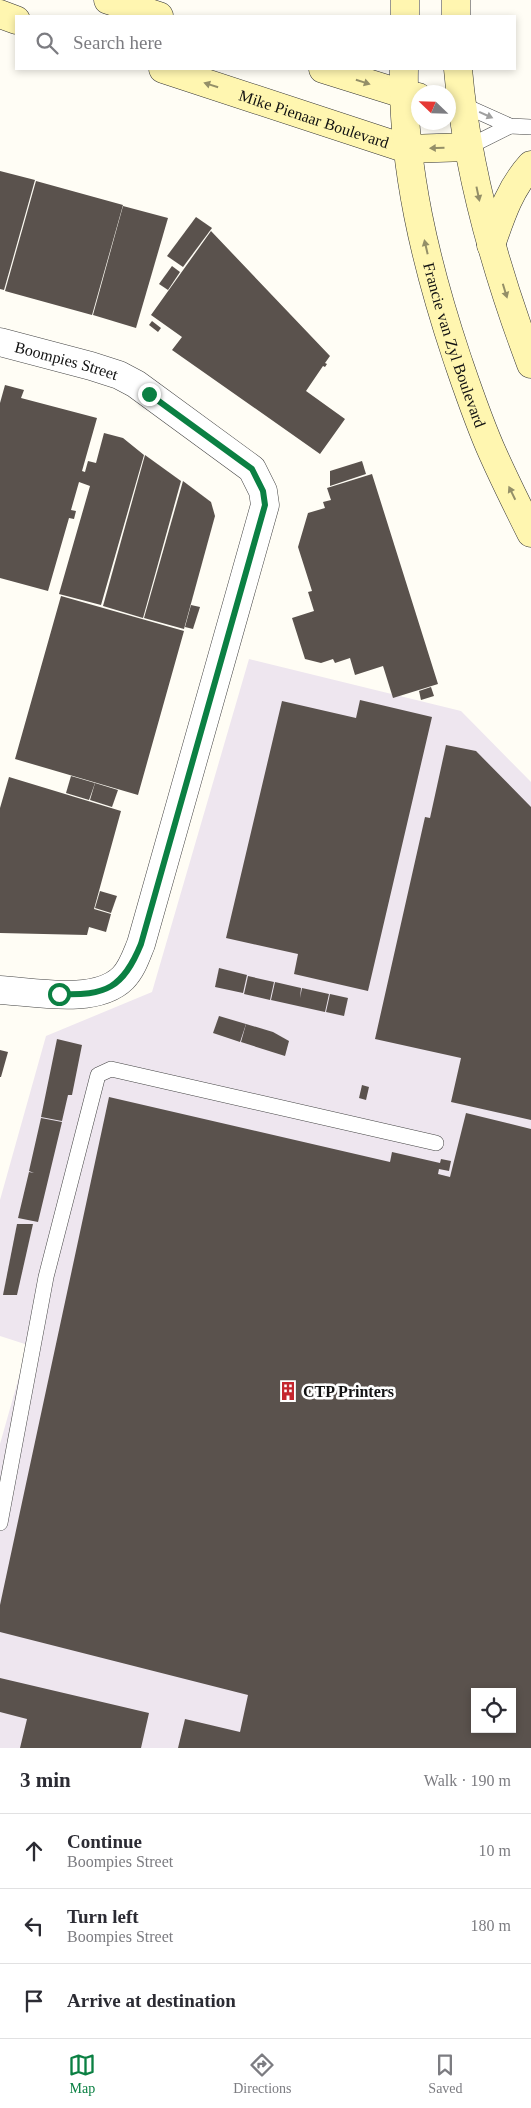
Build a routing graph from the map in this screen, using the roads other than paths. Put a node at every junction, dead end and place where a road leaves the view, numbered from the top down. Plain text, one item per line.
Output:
1 (108, 0) edge
2 (405, 0) edge
3 (456, 0) edge
4 (0, 14) edge
5 (156, 15) edge
6 (405, 15) edge
7 (456, 15) edge
8 (15, 20) edge
9 (166, 70) edge
10 (328, 70) edge
11 (458, 70) edge
12 (409, 87) edge
13 (456, 92) edge
14 (456, 103) edge
15 (456, 106) edge
16 (510, 126) junction
17 (531, 127) edge
18 (468, 147) junction
19 (407, 149) junction
20 (531, 165) edge
21 (490, 245) junction
22 (0, 342) edge
23 (531, 364) edge
24 (531, 533) edge
25 (0, 990) edge
26 (436, 1143) dead end
27 (0, 1523) edge

1 - 5 main road
2 - 6 main road
3 - 7 main road
4 - 8 main road
19 -> 9 main road, Mike Pienaar Boulevard
10 -> 12 main road
11 - 13 main road
12 - 19 main road, Francie van Zyl Boulevard
14 -> 16 lane
15 - 18 main road
16 - 17 lane
16 - 18 lane
18 -> 19 main road, Mike Pienaar Boulevard
18 -> 21 main road
24 -> 19 main road, Francie van Zyl Boulevard
20 - 21 main road
21 -> 23 main road
22 - 25 street, Boompies Street
26 - 27 lane

